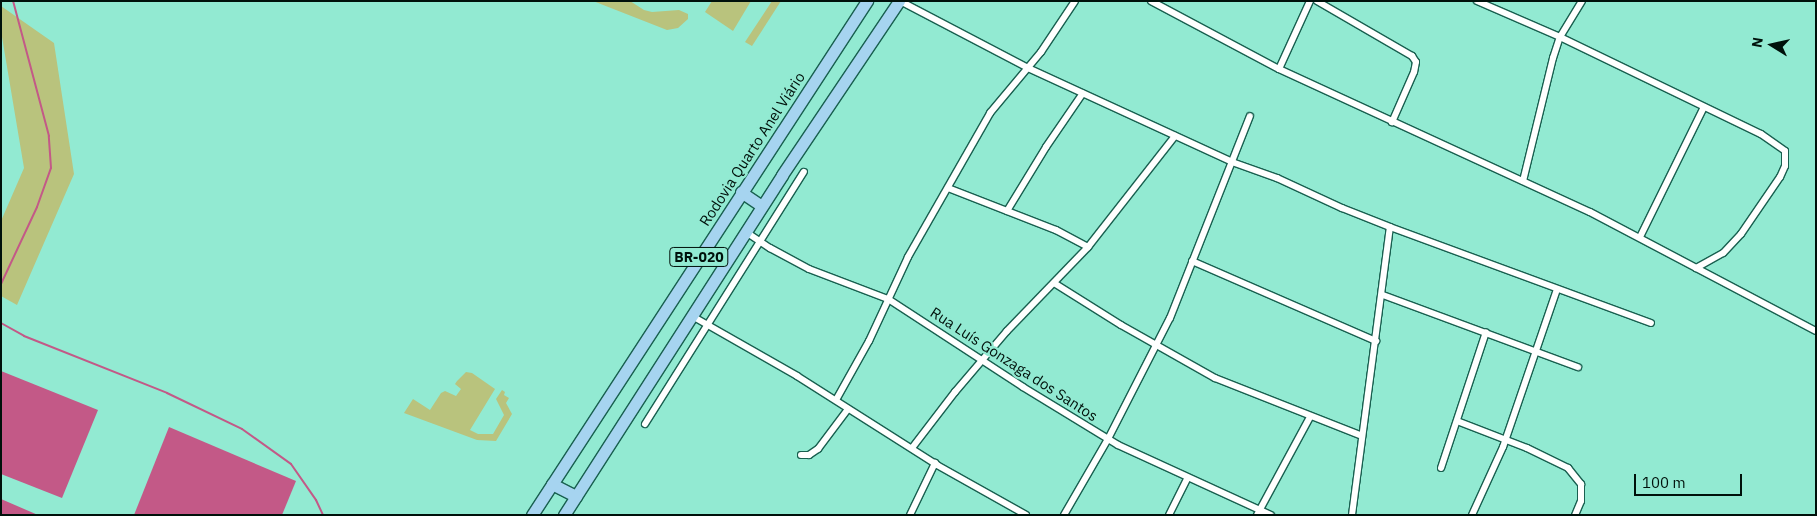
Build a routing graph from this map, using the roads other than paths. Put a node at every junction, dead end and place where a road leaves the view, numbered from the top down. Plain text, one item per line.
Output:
1 (867, 1) edge
2 (899, 1) edge
3 (1075, 1) edge
4 (1151, 1) edge
5 (1310, 1) edge
6 (1317, 1) edge
7 (1477, 1) edge
8 (1582, 1) edge
9 (1560, 37) junction
10 (1028, 68) junction
11 (1279, 69) junction
12 (1083, 93) junction
13 (1704, 107) junction
14 (1250, 116) dead end
15 (1392, 122) junction
16 (1175, 136) junction
17 (1232, 162) junction
18 (804, 172) dead end
19 (1523, 181) junction
20 (948, 188) junction
21 (741, 192) junction
22 (762, 206) junction
23 (1007, 210) junction
24 (1390, 227) junction
25 (746, 232) junction
26 (1640, 237) junction
27 (760, 242) junction
28 (1088, 248) junction
29 (1192, 262) junction
30 (1696, 268) junction
31 (1054, 283) junction
32 (1557, 289) junction
33 (1383, 295) junction
34 (888, 299) junction
35 (692, 316) junction
36 (1651, 323) dead end
37 (707, 325) junction
38 (1816, 331) edge
39 (1486, 332) junction
40 (1376, 341) junction
41 (1156, 345) junction
42 (1535, 351) junction
43 (982, 359) junction
44 (1578, 367) dead end
45 (836, 400) junction
46 (848, 409) junction
47 (1310, 417) junction
48 (1457, 421) junction
49 (645, 424) dead end
50 (1362, 436) junction
51 (1108, 439) junction
52 (1506, 440) junction
53 (912, 448) junction
54 (801, 454) dead end
55 (935, 463) junction
56 (1442, 468) dead end
57 (1188, 477) junction
58 (552, 484) junction
59 (576, 496) junction
60 (1258, 512) edge
61 (532, 515) edge
62 (564, 515) edge
63 (910, 515) edge
64 (1026, 515) edge
65 (1064, 515) edge
66 (1170, 515) edge
67 (1271, 515) edge
68 (1352, 515) edge
69 (1472, 515) edge
70 (1575, 515) edge

1 - 21 highway, Rodovia Quarto Anel Viário / BR-020
2 - 10 street
2 - 22 highway, BR-020
3 - 10 street
4 - 11 street
5 - 11 street
6 - 15 street
7 - 9 street
8 - 9 street
9 - 13 street
9 - 19 street
10 - 12 street
10 - 20 street
11 - 15 street
12 - 16 street
12 - 23 street
13 - 26 street
13 - 30 street
14 - 17 street
15 - 19 street
16 - 17 street
16 - 28 street
17 - 24 street
17 - 29 street
18 - 27 street
19 - 26 street
20 - 23 street
20 - 34 street
21 - 22 highway
21 - 58 highway, Rodovia Quarto Anel Viário / BR-020
22 - 25 highway, BR-020
23 - 28 street
24 - 32 street
24 - 33 street
25 - 27 street, Rua Luís Gonzaga dos Santos
25 - 35 highway, BR-020
26 - 30 street
27 - 34 street, Rua Luís Gonzaga dos Santos
27 - 37 street
28 - 31 street
29 - 40 street
29 - 41 street
30 - 38 street
31 - 41 street
31 - 43 street
32 - 36 street
32 - 42 street
33 - 39 street
33 - 40 street
34 - 43 street, Rua Luís Gonzaga dos Santos
34 - 45 street
35 - 37 street
35 - 59 highway, BR-020
37 - 45 street
37 - 49 street
39 - 42 street
39 - 48 street
40 - 50 street
41 - 47 street
41 - 51 street
42 - 44 street
42 - 52 street
43 - 51 street, Rua Luís Gonzaga dos Santos
43 - 53 street
45 - 46 street
46 - 53 street
46 - 54 street
47 - 50 street
47 - 60 street
48 - 52 street
48 - 56 street
50 - 68 street
51 - 57 street, Rua Luís Gonzaga dos Santos
51 - 65 street
52 - 69 street
52 - 70 street
53 - 55 street
55 - 63 street
55 - 64 street
57 - 60 street, Rua Luís Gonzaga dos Santos
57 - 66 street
58 - 59 highway
58 - 61 highway, Rodovia Quarto Anel Viário / BR-020
59 - 62 highway, BR-020
60 - 67 street, Rua Luís Gonzaga dos Santos

